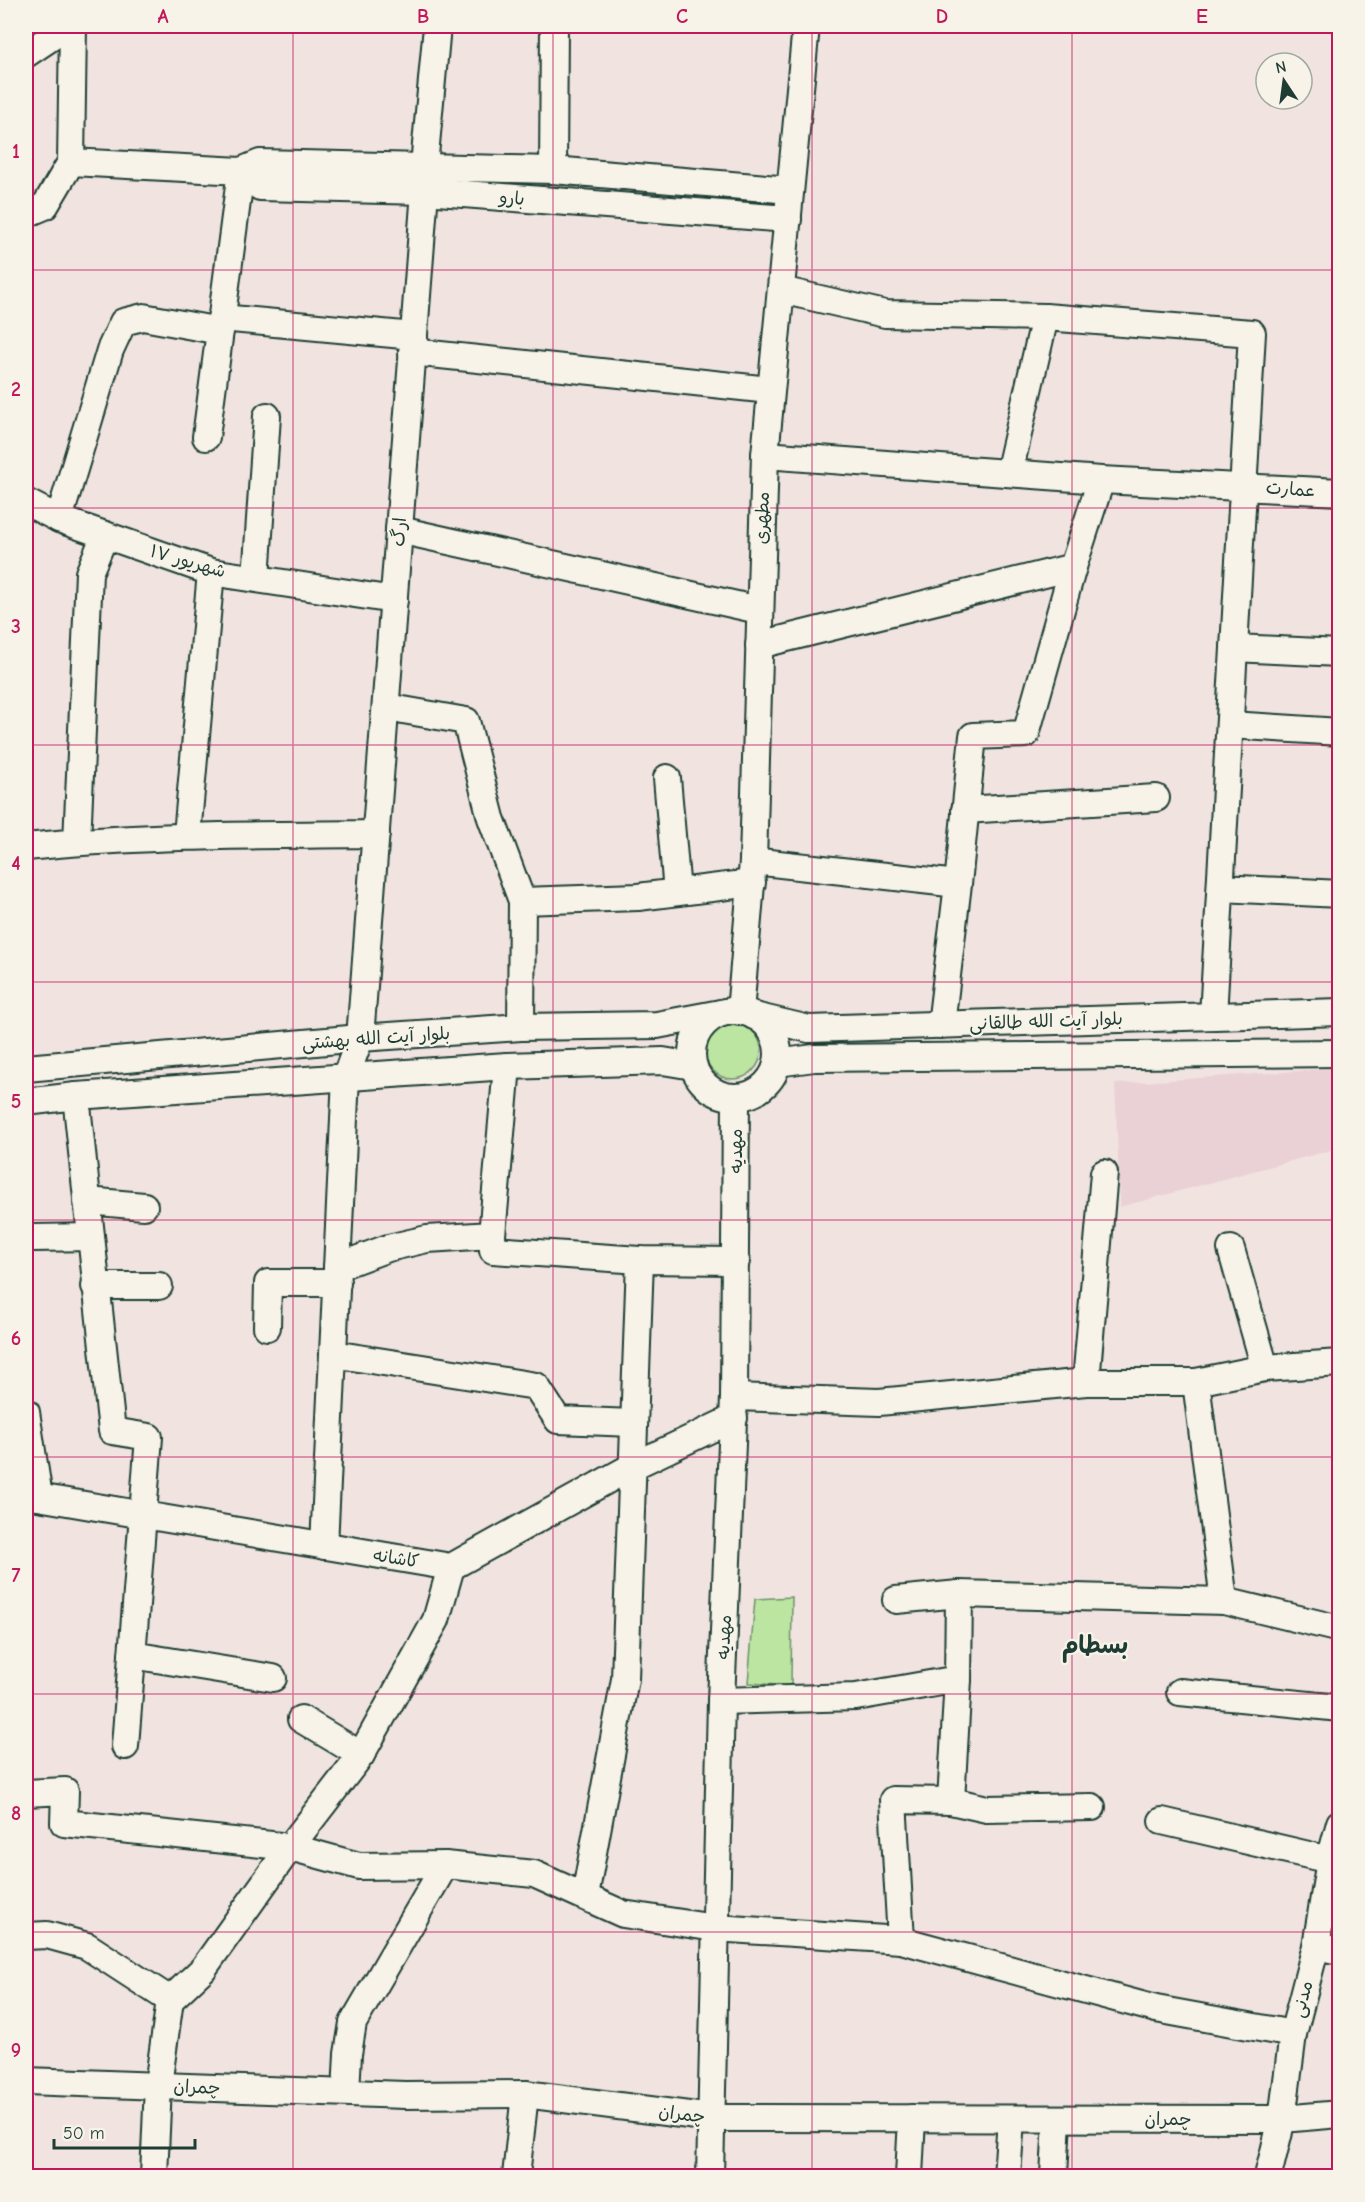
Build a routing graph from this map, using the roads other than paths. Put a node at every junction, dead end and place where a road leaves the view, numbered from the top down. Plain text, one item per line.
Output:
1 (68, 26) edge
2 (73, 26) edge
3 (437, 26) edge
4 (554, 26) edge
5 (806, 26) edge
6 (26, 54) edge
7 (71, 162) junction
8 (424, 166) junction
9 (553, 170) junction
10 (241, 171) junction
11 (790, 190) junction
12 (425, 192) junction
13 (26, 213) edge
14 (788, 219) junction
15 (781, 290) junction
16 (1045, 317) junction
17 (220, 325) junction
18 (413, 344) junction
19 (770, 390) junction
20 (267, 416) dead end
21 (206, 437) dead end
22 (765, 455) junction
23 (1009, 473) junction
24 (1101, 480) junction
25 (1243, 486) junction
26 (1340, 492) edge
27 (26, 501) edge
28 (59, 519) junction
29 (399, 530) junction
30 (105, 535) junction
31 (1073, 567) junction
32 (211, 572) junction
33 (256, 578) junction
34 (394, 600) junction
35 (759, 610) junction
36 (759, 645) junction
37 (1234, 648) junction
38 (1340, 653) edge
39 (386, 707) junction
40 (1230, 724) junction
41 (1340, 732) edge
42 (667, 778) dead end
43 (1156, 798) dead end
44 (965, 810) junction
45 (376, 834) junction
46 (188, 835) junction
47 (77, 842) junction
48 (26, 847) edge
49 (752, 872) junction
50 (958, 884) junction
51 (1221, 888) junction
52 (676, 892) junction
53 (1340, 894) edge
54 (522, 901) junction
55 (1340, 1012) edge
56 (740, 1013) junction
57 (1213, 1016) junction
58 (941, 1024) junction
59 (520, 1027) junction
60 (360, 1038) junction
61 (1340, 1053) edge
62 (777, 1063) junction
63 (507, 1066) junction
64 (693, 1066) junction
65 (26, 1068) edge
66 (346, 1076) junction
67 (76, 1096) junction
68 (736, 1097) junction
69 (26, 1102) edge
70 (1104, 1173) dead end
71 (87, 1201) junction
72 (144, 1206) dead end
73 (492, 1235) junction
74 (91, 1237) junction
75 (34, 1238) dead end
76 (1231, 1249) dead end
77 (640, 1260) junction
78 (736, 1261) junction
79 (337, 1275) junction
80 (95, 1286) junction
81 (159, 1286) dead end
82 (267, 1327) dead end
83 (333, 1354) junction
84 (1340, 1363) edge
85 (1265, 1368) junction
86 (1086, 1382) junction
87 (1196, 1382) junction
88 (734, 1407) junction
89 (26, 1412) edge
90 (633, 1423) junction
91 (631, 1467) junction
92 (32, 1496) edge
93 (142, 1515) junction
94 (324, 1546) junction
95 (451, 1567) junction
96 (959, 1594) junction
97 (896, 1600) dead end
98 (1224, 1601) junction
99 (1340, 1629) edge
100 (132, 1654) junction
101 (273, 1678) dead end
102 (958, 1679) junction
103 (1180, 1692) dead end
104 (720, 1701) junction
105 (1340, 1708) edge
106 (301, 1719) dead end
107 (125, 1746) dead end
108 (361, 1755) junction
109 (26, 1793) edge
110 (951, 1801) junction
111 (1092, 1807) dead end
112 (1162, 1821) dead end
113 (1340, 1823) edge
114 (290, 1847) junction
115 (1330, 1860) junction
116 (446, 1865) junction
117 (585, 1896) junction
118 (715, 1928) junction
119 (26, 1936) edge
120 (902, 1940) junction
121 (1328, 1948) edge
122 (170, 2000) junction
123 (1293, 2034) junction
124 (26, 2081) edge
125 (158, 2085) junction
126 (346, 2092) junction
127 (525, 2094) junction
128 (1340, 2115) edge
129 (712, 2118) junction
130 (912, 2118) junction
131 (1011, 2119) junction
132 (1057, 2119) junction
133 (1282, 2119) junction
134 (154, 2176) edge
135 (516, 2176) edge
136 (710, 2176) edge
137 (909, 2176) edge
138 (1007, 2176) edge
139 (1054, 2176) edge
140 (1268, 2176) edge

1 - 6 street
2 - 7 street
3 - 8 street, ارگ
4 - 9 street
5 - 11 street, مطهری
7 - 10 street, بارو
7 - 13 street
8 - 9 street, بارو
8 - 10 street, بارو
8 - 12 street, ارگ
9 - 11 street, بارو
10 - 12 street, بارو
10 - 17 street
11 - 14 street, مطهری
12 - 14 street, بارو
12 - 18 street, ارگ
14 - 15 street, مطهری
15 - 16 street
15 - 19 street, مطهری
16 - 23 street
16 - 25 street
17 - 18 street
17 - 21 street
17 - 28 street
18 - 19 street
18 - 29 street, ارگ
19 - 22 street, مطهری
20 - 33 street
22 - 23 street, عمارت
22 - 35 street, مطهری
23 - 24 street, عمارت
24 - 25 street, عمارت
24 - 31 street
25 - 26 street, عمارت
25 - 37 street
27 - 28 street, ۱۷ شهریور
28 - 30 street, ۱۷ شهریور
29 - 34 street, ارگ
29 - 35 street
30 - 32 street, ۱۷ شهریور
30 - 47 street
31 - 36 street
31 - 44 street
32 - 33 street, ۱۷ شهریور
32 - 46 street
33 - 34 street, ۱۷ شهریور
34 - 39 street, ارگ
35 - 36 street, مطهری
36 - 49 street, مطهری
37 - 38 street
37 - 40 street
39 - 45 street, ارگ
39 - 54 street
40 - 41 street
40 - 51 street
42 - 52 street
43 - 44 street
44 - 50 street
45 - 46 street
45 - 60 street, ارگ
46 - 47 street
47 - 48 street
49 - 50 street
49 - 52 street
49 - 56 street, مطهری
50 - 58 street
51 - 53 street
51 - 57 street
52 - 54 street
54 - 59 street
55 - 57 street, بلوار آیت الله طالقانی
56 - 58 street, بلوار آیت الله طالقانی
56 - 59 street, بلوار آیت الله بهشتی
56 - 62 street
56 - 64 street
57 - 58 street, بلوار آیت الله طالقانی
59 - 60 street, بلوار آیت الله بهشتی
60 - 65 street, بلوار آیت الله بهشتی
60 - 66 street, ارگ
61 - 62 street, بلوار آیت الله طالقانی
62 - 68 street
63 - 64 street, بلوار آیت الله بهشتی
63 - 66 street, بلوار آیت الله بهشتی
63 - 73 street
64 - 68 street
66 - 67 street, بلوار آیت الله بهشتی
66 - 79 street, ارگ
67 - 69 street, بلوار آیت الله بهشتی
67 - 71 street
68 - 78 street, مهدیه
70 - 86 street
71 - 72 street
71 - 74 street
73 - 77 street
73 - 79 street
74 - 75 street
74 - 80 street
76 - 85 street
77 - 78 street
77 - 90 street
78 - 88 street, مهدیه
79 - 82 street
79 - 83 street, ارگ
80 - 81 street
80 - 93 street
83 - 90 street
83 - 94 street, ارگ
84 - 85 street
85 - 87 street
86 - 87 street
86 - 88 street
87 - 98 street
88 - 91 street
88 - 104 street, مهدیه
89 - 92 street
90 - 91 street
91 - 95 street
91 - 117 street
92 - 93 street, کاشانه
93 - 94 street, کاشانه
93 - 100 street
94 - 95 street, کاشانه
95 - 108 street
96 - 97 street
96 - 98 street
96 - 102 street
98 - 99 street
100 - 101 street
100 - 107 street
102 - 104 street
102 - 110 street
103 - 105 street
104 - 118 street, مهدیه
106 - 108 street
108 - 114 street
109 - 114 street
110 - 111 street
110 - 120 street
112 - 115 street
113 - 115 street, مدنی
114 - 116 street
114 - 122 street
115 - 121 street, مدنی
116 - 117 street
116 - 126 street
117 - 118 street
118 - 120 street
118 - 129 street, مهدیه
119 - 122 street
120 - 123 street
121 - 123 street, مدنی
122 - 125 street
123 - 133 street, مدنی
124 - 125 street, چمران
125 - 126 street, چمران
125 - 134 street
126 - 127 street, چمران
127 - 129 street, چمران
127 - 135 street
128 - 133 street, چمران
129 - 130 street, چمران
129 - 136 street, مهدیه
130 - 131 street, چمران
130 - 137 street
131 - 132 street, چمران
131 - 138 street
132 - 133 street, چمران
132 - 139 street
133 - 140 street, مدنی

